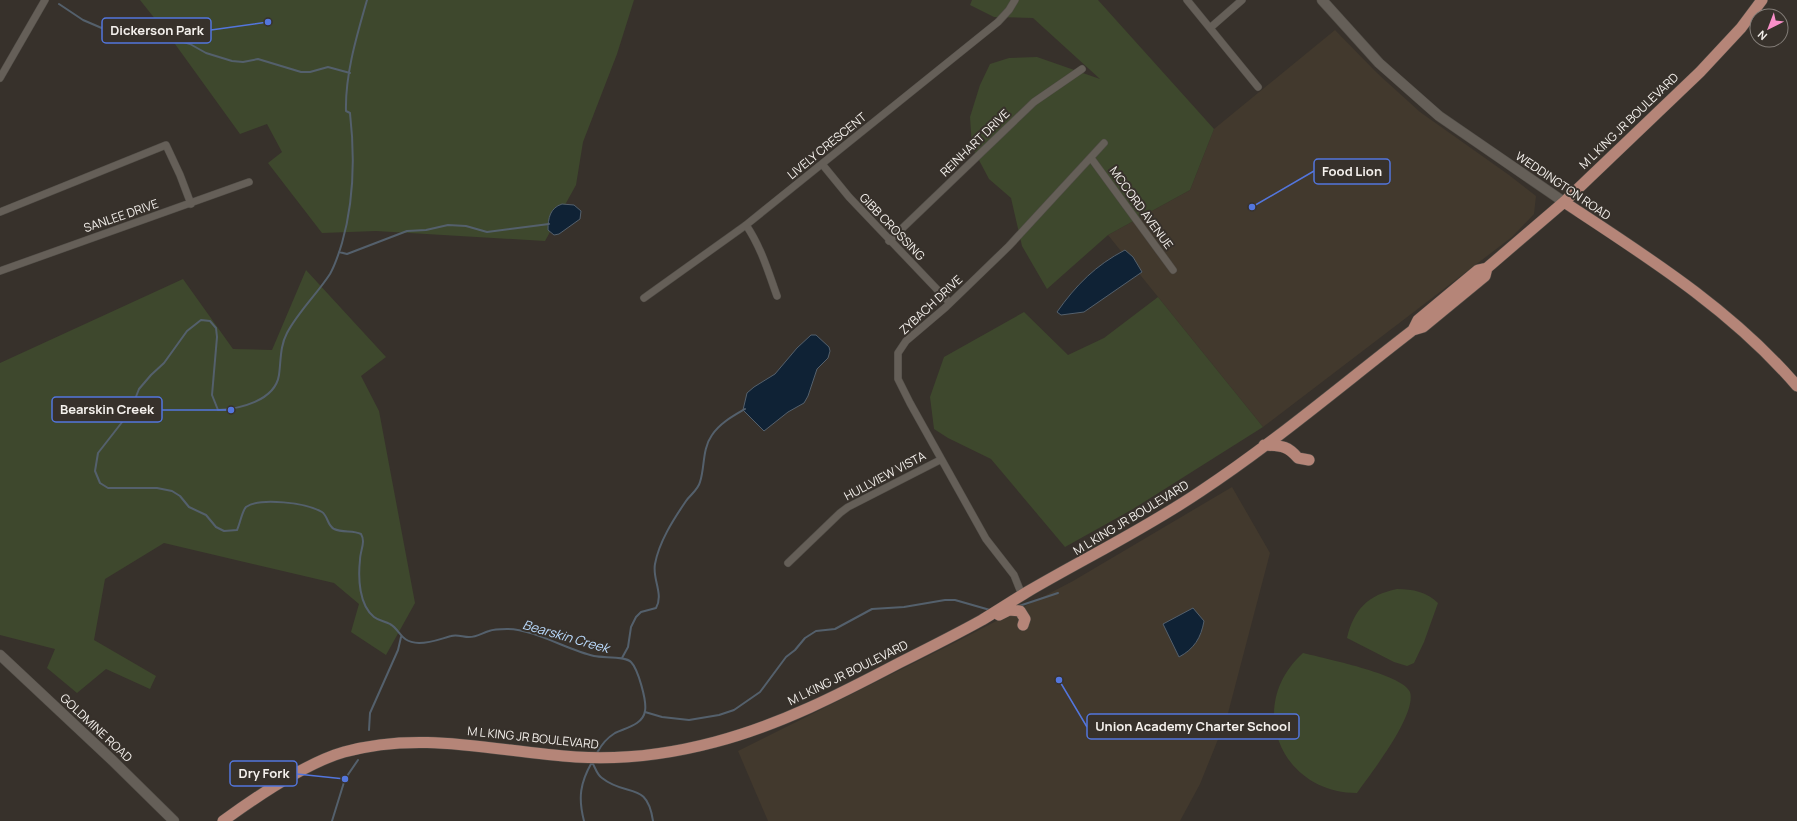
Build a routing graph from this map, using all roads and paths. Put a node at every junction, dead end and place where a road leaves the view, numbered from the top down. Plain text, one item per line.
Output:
1 (45, 0) edge
2 (1014, 0) edge
3 (1187, 0) edge
4 (1242, 0) edge
5 (1322, 0) edge
6 (1762, 0) edge
7 (1210, 28) junction
8 (1082, 69) dead end
9 (0, 78) edge
10 (1258, 87) dead end
11 (1104, 143) dead end
12 (1091, 158) junction
13 (822, 164) junction
14 (249, 182) dead end
15 (1564, 202) junction
16 (191, 204) junction
17 (0, 212) edge
18 (746, 226) junction
19 (889, 241) junction
20 (1173, 270) dead end
21 (0, 271) edge
22 (777, 296) dead end
23 (644, 298) dead end
24 (950, 303) junction
25 (1797, 386) edge
26 (1264, 445) junction
27 (940, 460) junction
28 (1309, 460) dead end
29 (788, 563) dead end
30 (1022, 595) junction
31 (1023, 625) dead end
32 (0, 655) edge
33 (860, 684) junction
34 (174, 821) edge
35 (223, 821) edge

1 - 9 street
2 - 13 street, LIVELY CRESCENT
3 - 7 street
4 - 7 street
5 - 15 main road, WEDDINGTON ROAD
6 - 15 main road, M L KING JR BOULEVARD
7 - 10 street
8 - 19 street, REINHART DRIVE
11 - 12 street, ZYBACH DRIVE
12 - 20 street, MCCORD AVENUE
12 - 24 street, ZYBACH DRIVE
13 - 18 street, LIVELY CRESCENT
13 - 19 street, GIBB CROSSING
14 - 16 street, SANLEE DRIVE
15 - 25 main road, WEDDINGTON ROAD
15 - 26 main road, M L KING JR BOULEVARD
16 - 17 street
16 - 21 street, SANLEE DRIVE
18 - 22 street
18 - 23 street, LIVELY CRESCENT
19 - 24 street, GIBB CROSSING
24 - 27 street, ZYBACH DRIVE
26 - 28 main road
26 - 30 main road, M L KING JR BOULEVARD
27 - 29 street, HULLVIEW VISTA
27 - 30 street, ZYBACH DRIVE
30 - 33 main road, M L KING JR BOULEVARD
31 - 33 main road
32 - 34 main road, GOLDMINE ROAD
33 - 35 main road, M L KING JR BOULEVARD

